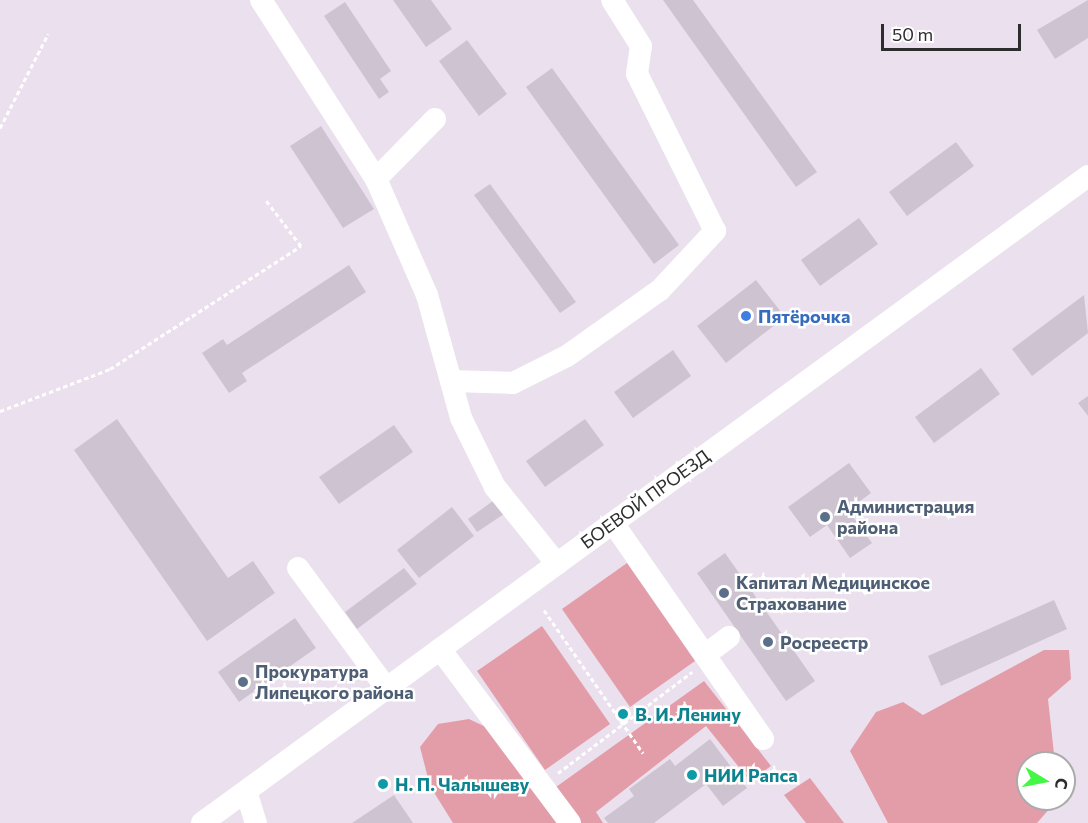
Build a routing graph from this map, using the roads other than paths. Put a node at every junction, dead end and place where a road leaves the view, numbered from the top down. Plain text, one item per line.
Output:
1 (261, 0) edge
2 (612, 0) edge
3 (435, 118) dead end
4 (1088, 176) edge
5 (376, 179) junction
6 (451, 381) junction
7 (613, 523) junction
8 (557, 564) junction
9 (298, 567) dead end
10 (729, 637) dead end
11 (440, 649) junction
12 (701, 662) junction
13 (386, 688) junction
14 (764, 739) dead end
15 (246, 791) junction
16 (202, 823) edge
17 (256, 823) edge
18 (570, 823) edge

1 - 5 street
2 - 6 street
3 - 5 street
4 - 7 street, БОЕВОЙ ПРОЕЗД
5 - 6 street
6 - 8 street
7 - 8 street, БОЕВОЙ ПРОЕЗД
7 - 12 street
8 - 11 street, БОЕВОЙ ПРОЕЗД
9 - 13 street
10 - 12 street
11 - 13 street, БОЕВОЙ ПРОЕЗД
11 - 18 street
12 - 14 street
13 - 15 street, БОЕВОЙ ПРОЕЗД
15 - 16 street, БОЕВОЙ ПРОЕЗД
15 - 17 street

